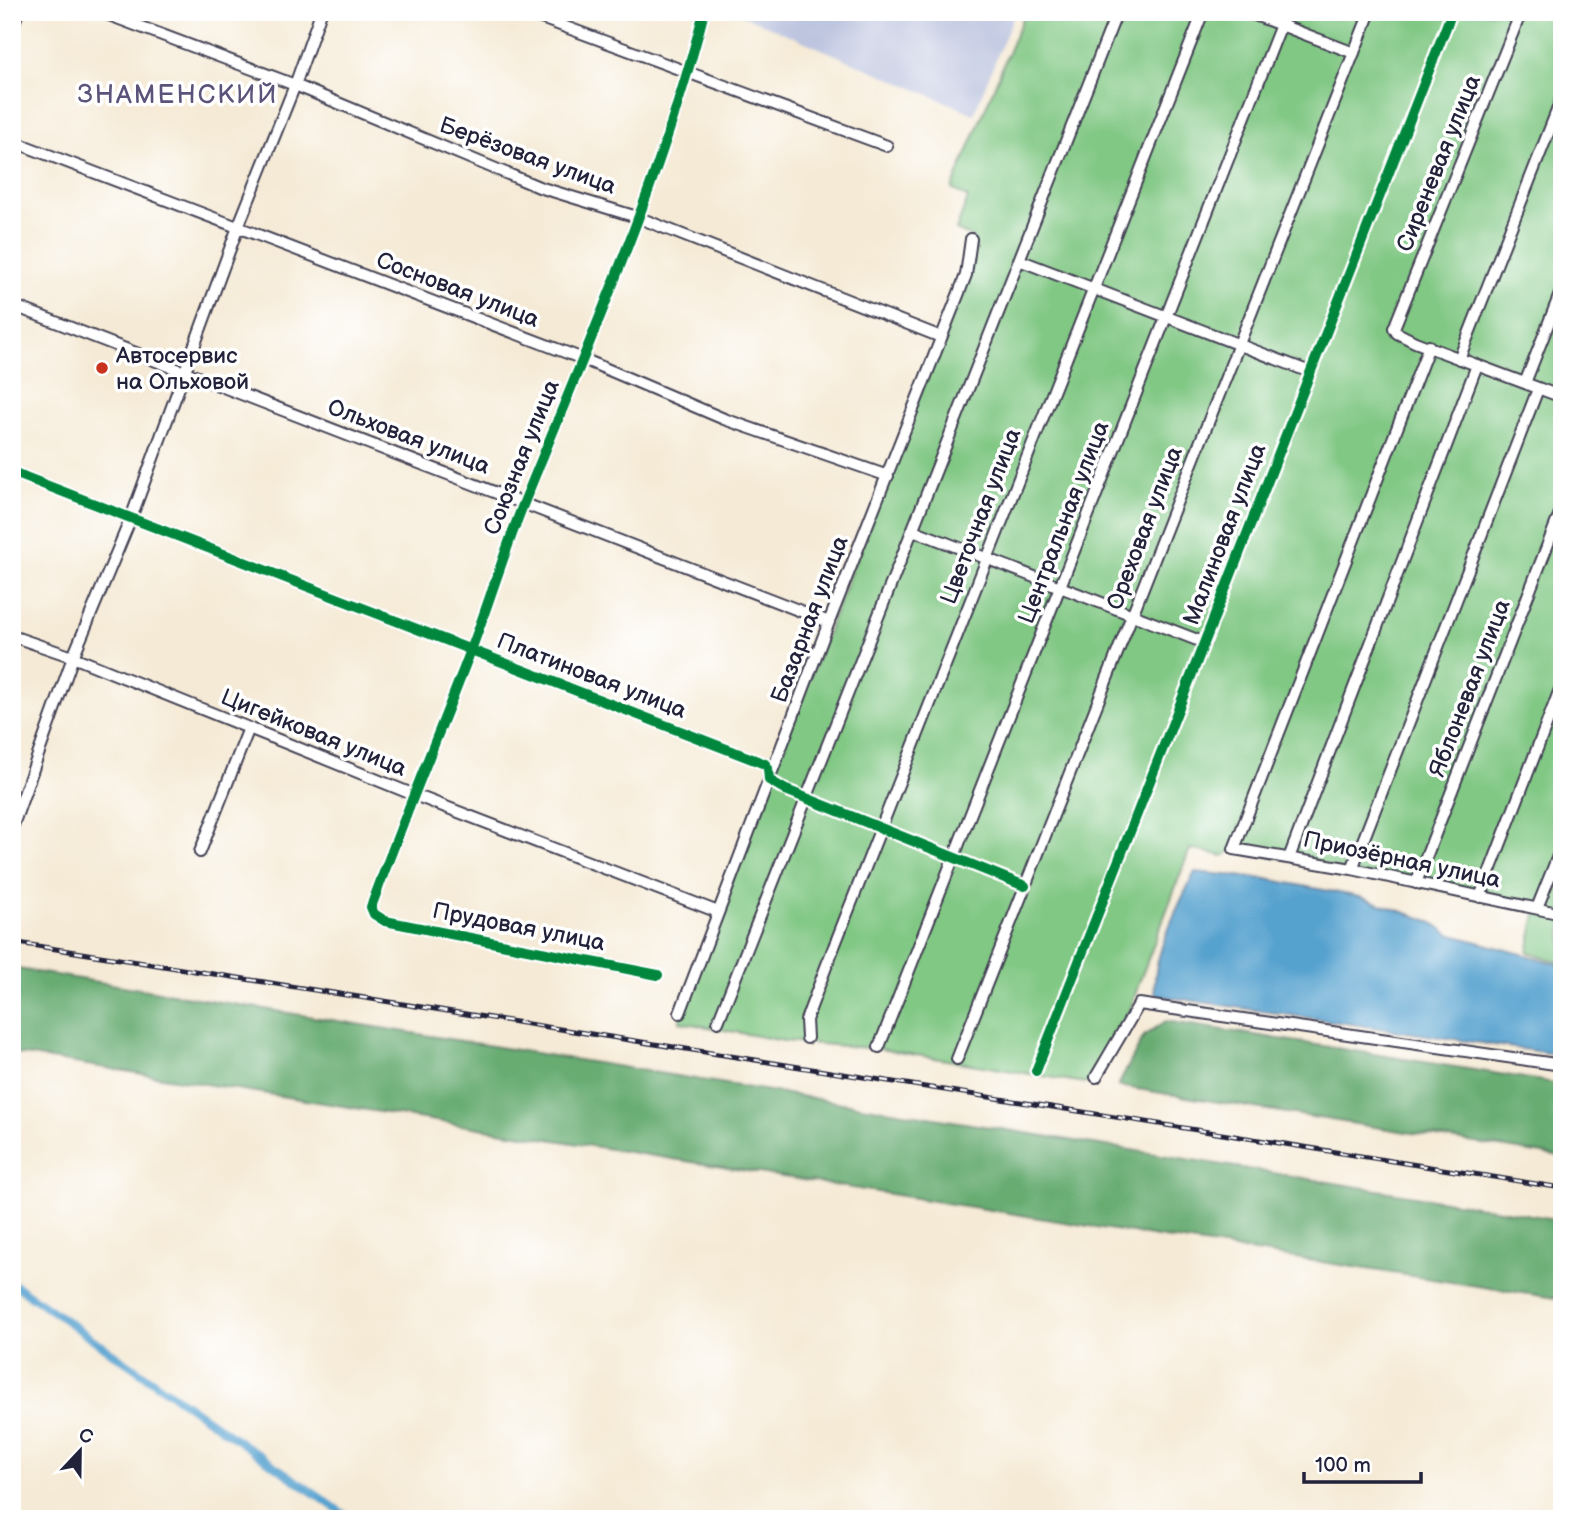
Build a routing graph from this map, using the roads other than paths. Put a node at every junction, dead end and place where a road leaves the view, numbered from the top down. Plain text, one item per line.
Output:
1 (18, 12) edge
2 (101, 12) edge
3 (321, 12) edge
4 (525, 12) edge
5 (704, 12) edge
6 (1118, 12) edge
7 (1203, 12) edge
8 (1247, 12) edge
9 (1286, 12) edge
10 (1370, 12) edge
11 (1451, 12) edge
12 (1521, 12) edge
13 (1280, 26) junction
14 (12, 28) edge
15 (1354, 52) junction
16 (688, 73) junction
17 (295, 85) junction
18 (1562, 98) edge
19 (12, 141) edge
20 (887, 146) dead end
21 (638, 217) junction
22 (239, 227) junction
23 (971, 239) dead end
24 (1019, 260) junction
25 (1093, 288) junction
26 (1562, 289) edge
27 (12, 305) edge
28 (1167, 317) junction
29 (941, 337) junction
30 (1238, 345) junction
31 (1429, 346) junction
32 (583, 359) junction
33 (1459, 359) junction
34 (1477, 365) junction
35 (186, 372) junction
36 (1310, 372) junction
37 (1525, 383) junction
38 (1538, 389) junction
39 (1562, 397) edge
40 (12, 472) edge
41 (888, 476) junction
42 (524, 503) junction
43 (1562, 508) edge
44 (131, 518) junction
45 (914, 530) junction
46 (986, 558) junction
47 (1061, 586) junction
48 (1132, 614) junction
49 (830, 622) junction
50 (12, 636) edge
51 (1205, 643) junction
52 (470, 650) junction
53 (73, 657) junction
54 (1562, 684) edge
55 (248, 728) junction
56 (769, 780) junction
57 (412, 794) junction
58 (807, 799) junction
59 (12, 828) edge
60 (880, 829) junction
61 (1562, 846) edge
62 (200, 852) dead end
63 (954, 857) junction
64 (1289, 858) junction
65 (1352, 869) junction
66 (1416, 883) junction
67 (1025, 886) junction
68 (1479, 897) junction
69 (1537, 908) junction
70 (718, 912) junction
71 (374, 914) joint
72 (1562, 914) edge
73 (658, 975) dead end
74 (680, 1013) dead end
75 (718, 1022) dead end
76 (807, 1038) dead end
77 (879, 1047) dead end
78 (957, 1059) dead end
79 (1562, 1065) edge
80 (1036, 1072) dead end
81 (1096, 1077) dead end

1 - 14 street
2 - 17 street, Берёзовая улица
3 - 17 street
4 - 16 street
5 - 16 street, Союзная улица
6 - 24 street
7 - 25 street, Цветочная улица
8 - 13 street
9 - 13 street, Центральная улица
10 - 15 street, Ореховая улица
11 - 36 street, Малиновая улица
12 - 31 street, Сиреневая улица
13 - 15 street
13 - 28 street, Центральная улица
15 - 30 street, Ореховая улица
16 - 20 street
16 - 21 street, Союзная улица
17 - 21 street, Берёзовая улица
17 - 22 street
18 - 33 street
19 - 22 street, Сосновая улица
21 - 29 street, Берёзовая улица
21 - 32 street, Союзная улица
22 - 32 street, Сосновая улица
22 - 35 street
23 - 29 street, Базарная улица
24 - 25 street
24 - 45 street
25 - 28 street
25 - 46 street, Цветочная улица
26 - 37 street
27 - 35 street, Ольховая улица
28 - 30 street
28 - 47 street, Центральная улица
29 - 41 street, Базарная улица
30 - 36 street
30 - 48 street, Ореховая улица
31 - 33 street
31 - 64 street, Приозёрная улица
32 - 41 street, Сосновая улица
32 - 42 street, Союзная улица
33 - 34 street
34 - 37 street
34 - 64 street
35 - 42 street, Ольховая улица
35 - 44 street
36 - 51 street, Малиновая улица
37 - 38 street
38 - 39 street
38 - 65 street
40 - 44 street, Платиновая улица
41 - 49 street, Базарная улица
42 - 49 street, Ольховая улица
42 - 52 street, Союзная улица
43 - 66 street, Яблоневая улица
44 - 52 street, Платиновая улица
44 - 53 street
45 - 46 street
45 - 58 street
46 - 47 street
46 - 60 street, Цветочная улица
47 - 48 street
47 - 63 street, Центральная улица
48 - 51 street
48 - 67 street, Ореховая улица
49 - 56 street, Базарная улица
50 - 53 street, Цигейковая улица
51 - 80 street, Малиновая улица
52 - 56 street, Платиновая улица
52 - 57 street, Союзная улица
53 - 55 street, Цигейковая улица
53 - 59 street
54 - 68 street
55 - 57 street, Цигейковая улица
55 - 62 street
56 - 58 street, Платиновая улица
56 - 70 street, Базарная улица
57 - 70 street, Цигейковая улица
57 - 71 street, Союзная улица
58 - 60 street, Платиновая улица
58 - 75 street
60 - 63 street, Платиновая улица
60 - 76 street, Цветочная улица
61 - 69 street
63 - 67 street, Платиновая улица
63 - 77 street, Центральная улица
64 - 65 street, Приозёрная улица
65 - 66 street, Приозёрная улица
66 - 68 street, Приозёрная улица
67 - 78 street, Ореховая улица
68 - 69 street, Приозёрная улица
69 - 72 street, Приозёрная улица
70 - 74 street, Базарная улица
71 - 73 street, Прудовая улица
79 - 81 street

